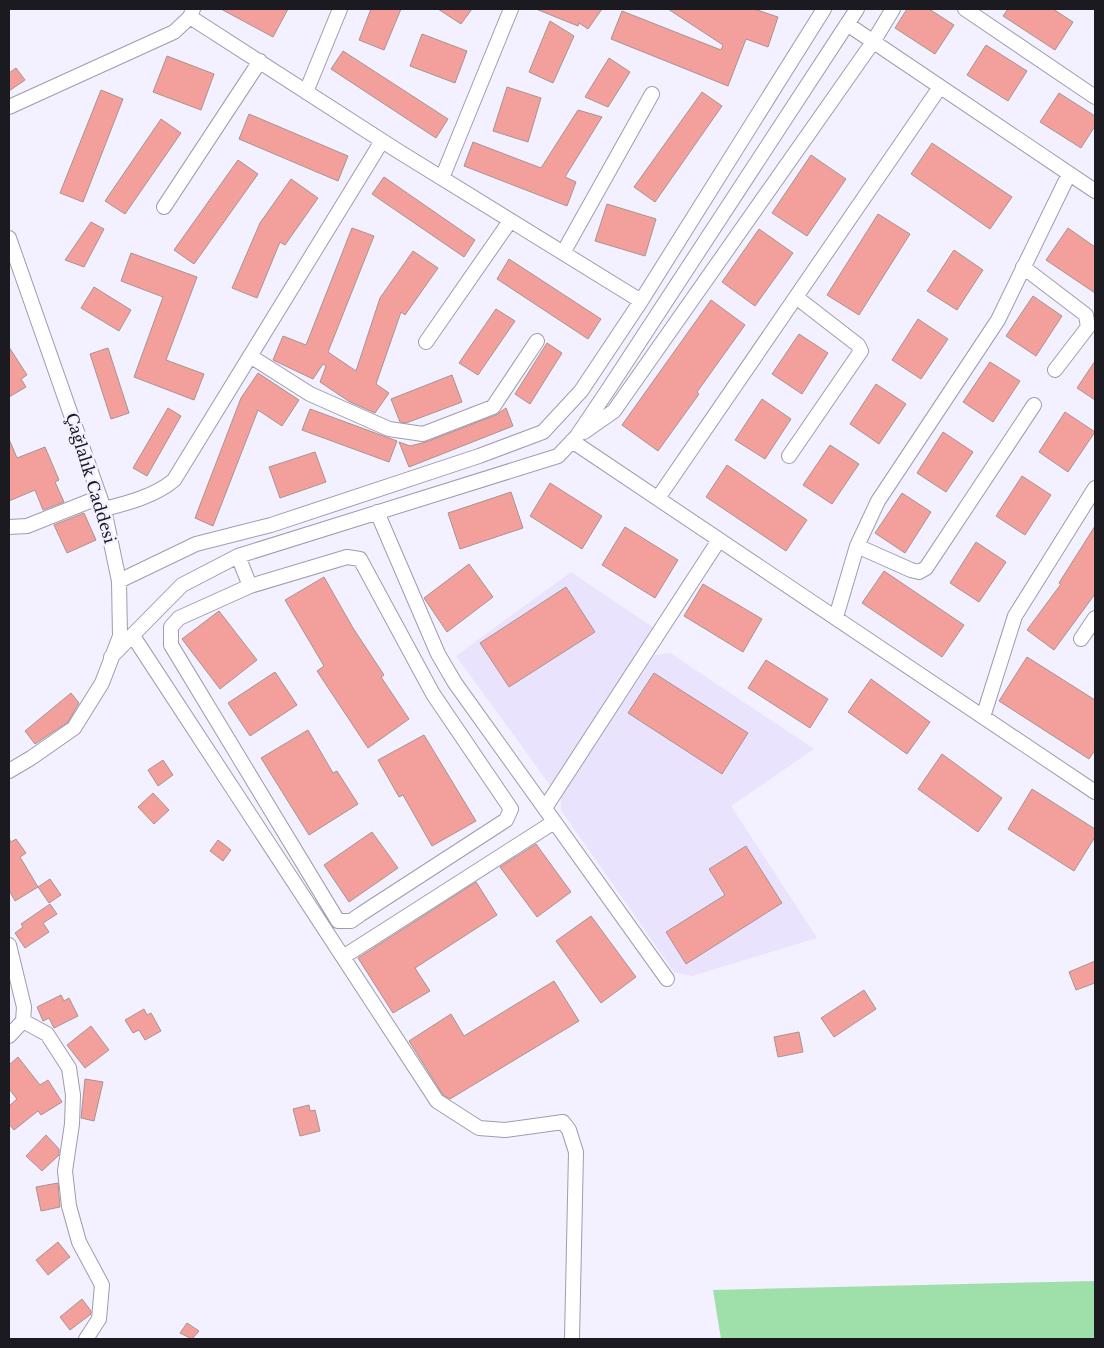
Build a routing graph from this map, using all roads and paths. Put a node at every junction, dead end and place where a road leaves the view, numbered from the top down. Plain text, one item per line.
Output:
1 (340, 9) edge
2 (511, 9) edge
3 (824, 9) edge
4 (857, 9) edge
5 (893, 9) edge
6 (964, 9) edge
7 (192, 13) edge
8 (846, 24) junction
9 (874, 42) junction
10 (260, 61) junction
11 (940, 87) junction
12 (306, 92) junction
13 (652, 94) dead end
14 (1095, 97) edge
15 (9, 107) edge
16 (382, 141) junction
17 (1069, 174) junction
18 (442, 178) junction
19 (1095, 191) edge
20 (164, 207) dead end
21 (510, 221) junction
22 (9, 238) edge
23 (563, 254) junction
24 (1023, 267) junction
25 (796, 297) junction
26 (641, 301) junction
27 (537, 340) dead end
28 (426, 342) dead end
29 (250, 356) junction
30 (1055, 370) dead end
31 (1034, 405) dead end
32 (574, 439) junction
33 (789, 456) dead end
34 (1095, 488) edge
35 (658, 498) junction
36 (102, 503) junction
37 (377, 512) junction
38 (9, 527) edge
39 (720, 540) junction
40 (856, 546) junction
41 (238, 556) junction
42 (119, 582) junction
43 (250, 586) junction
44 (836, 618) junction
45 (1095, 618) edge
46 (132, 636) junction
47 (1081, 640) dead end
48 (111, 658) junction
49 (455, 682) junction
50 (433, 694) junction
51 (984, 717) junction
52 (9, 771) edge
53 (1095, 792) edge
54 (545, 808) junction
55 (554, 822) junction
56 (9, 945) edge
57 (343, 957) junction
58 (667, 979) dead end
59 (23, 1022) junction
60 (9, 1036) edge
61 (86, 1339) edge
62 (572, 1339) edge

1 - 12 street
2 - 18 street
3 - 26 street
4 - 8 street
5 - 9 street
6 - 14 street
7 - 10 street
7 - 15 street
8 - 9 street
8 - 32 street
9 - 11 street
9 - 32 street
10 - 12 street
10 - 20 street
11 - 17 street
11 - 25 street
12 - 16 street
13 - 23 street
16 - 18 street
16 - 29 street
17 - 19 street
17 - 24 street
18 - 21 street
21 - 23 street
21 - 28 street
22 - 36 street, Çağlalık Caddesi
23 - 26 street
24 - 30 street
24 - 40 street
25 - 33 street
25 - 35 street
26 - 42 street
27 - 29 street
29 - 36 street
31 - 40 street
32 - 35 street
32 - 37 street
34 - 51 street
35 - 39 street
36 - 38 street
36 - 42 street, Çağlalık Caddesi
37 - 41 street
37 - 49 street
39 - 44 street
39 - 54 street
40 - 44 street
41 - 43 street
41 - 46 street
42 - 48 street, Çağlalık Caddesi
43 - 50 street
43 - 50 street
44 - 51 street
45 - 47 street
46 - 48 street
46 - 57 street
48 - 52 street, Çağlalık Caddesi
49 - 50 street
49 - 54 street
51 - 53 street
54 - 55 street
55 - 57 street
55 - 58 street
56 - 59 street
57 - 62 street
59 - 60 street
59 - 61 street

